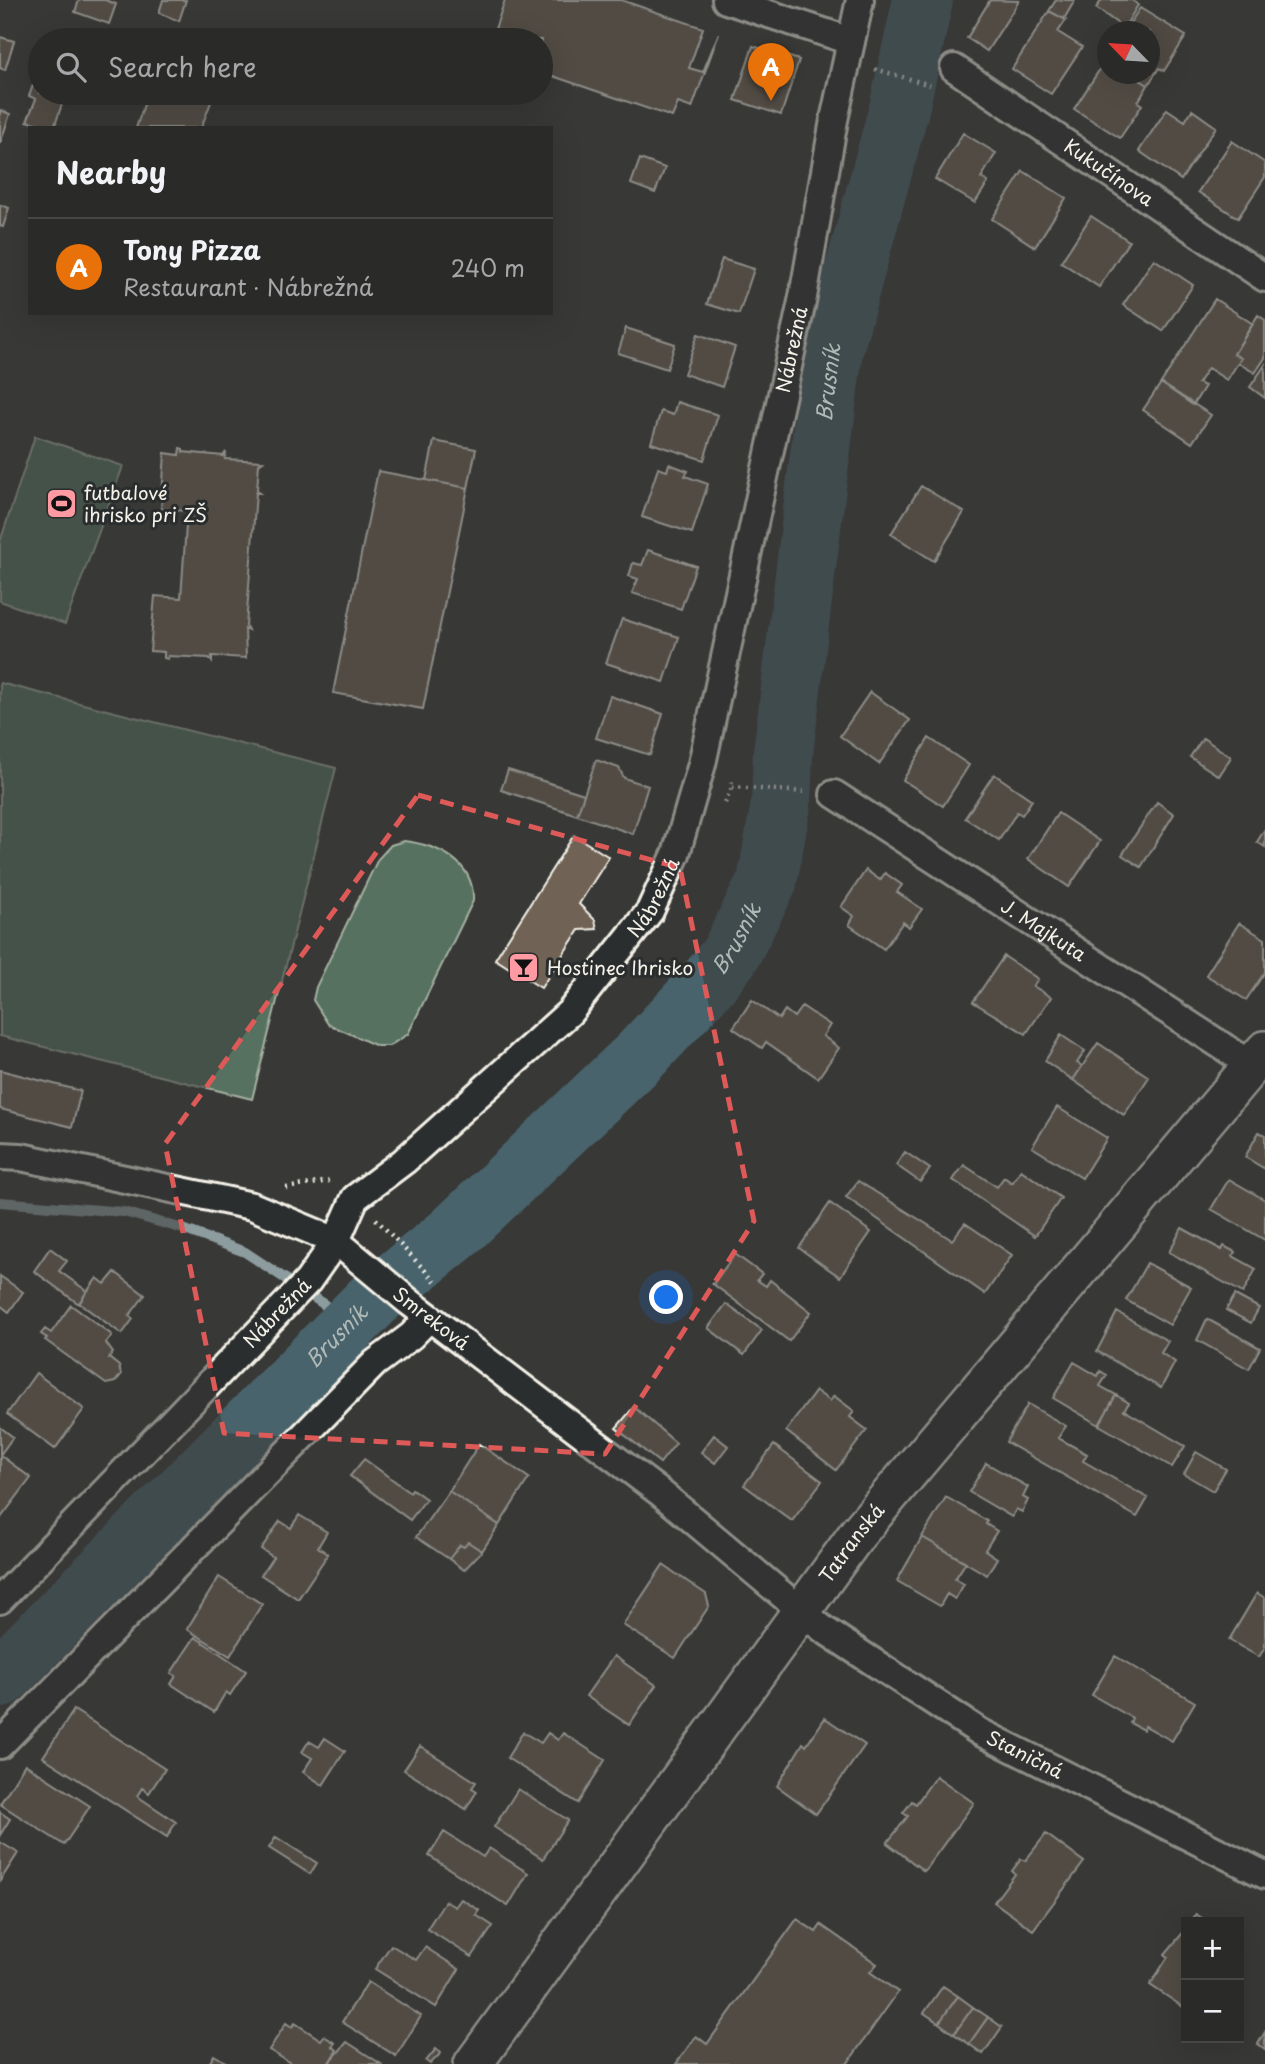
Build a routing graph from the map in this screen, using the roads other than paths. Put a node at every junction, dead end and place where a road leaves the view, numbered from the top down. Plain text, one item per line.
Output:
1 (726, 0) edge
2 (860, 0) edge
3 (851, 41) junction
4 (954, 68) dead end
5 (1265, 278) edge
6 (834, 794) road end
7 (1259, 1058) edge
8 (0, 1156) edge
9 (336, 1241) junction
10 (429, 1318) junction
11 (0, 1600) edge
12 (801, 1609) junction
13 (0, 1745) edge
14 (1265, 1875) edge
15 (473, 2064) edge

1 - 3 street
2 - 3 street, Nábrežná
3 - 9 street, Nábrežná
4 - 5 street, Kukučínova
6 - 7 street, J. Majkuta
7 - 12 main road, Tatranská
8 - 9 street, Smreková
9 - 10 street, Smreková
9 - 11 street, Nábrežná
10 - 12 street, Smreková
10 - 13 street
12 - 14 street, Staničná
12 - 15 main road, Tatranská

